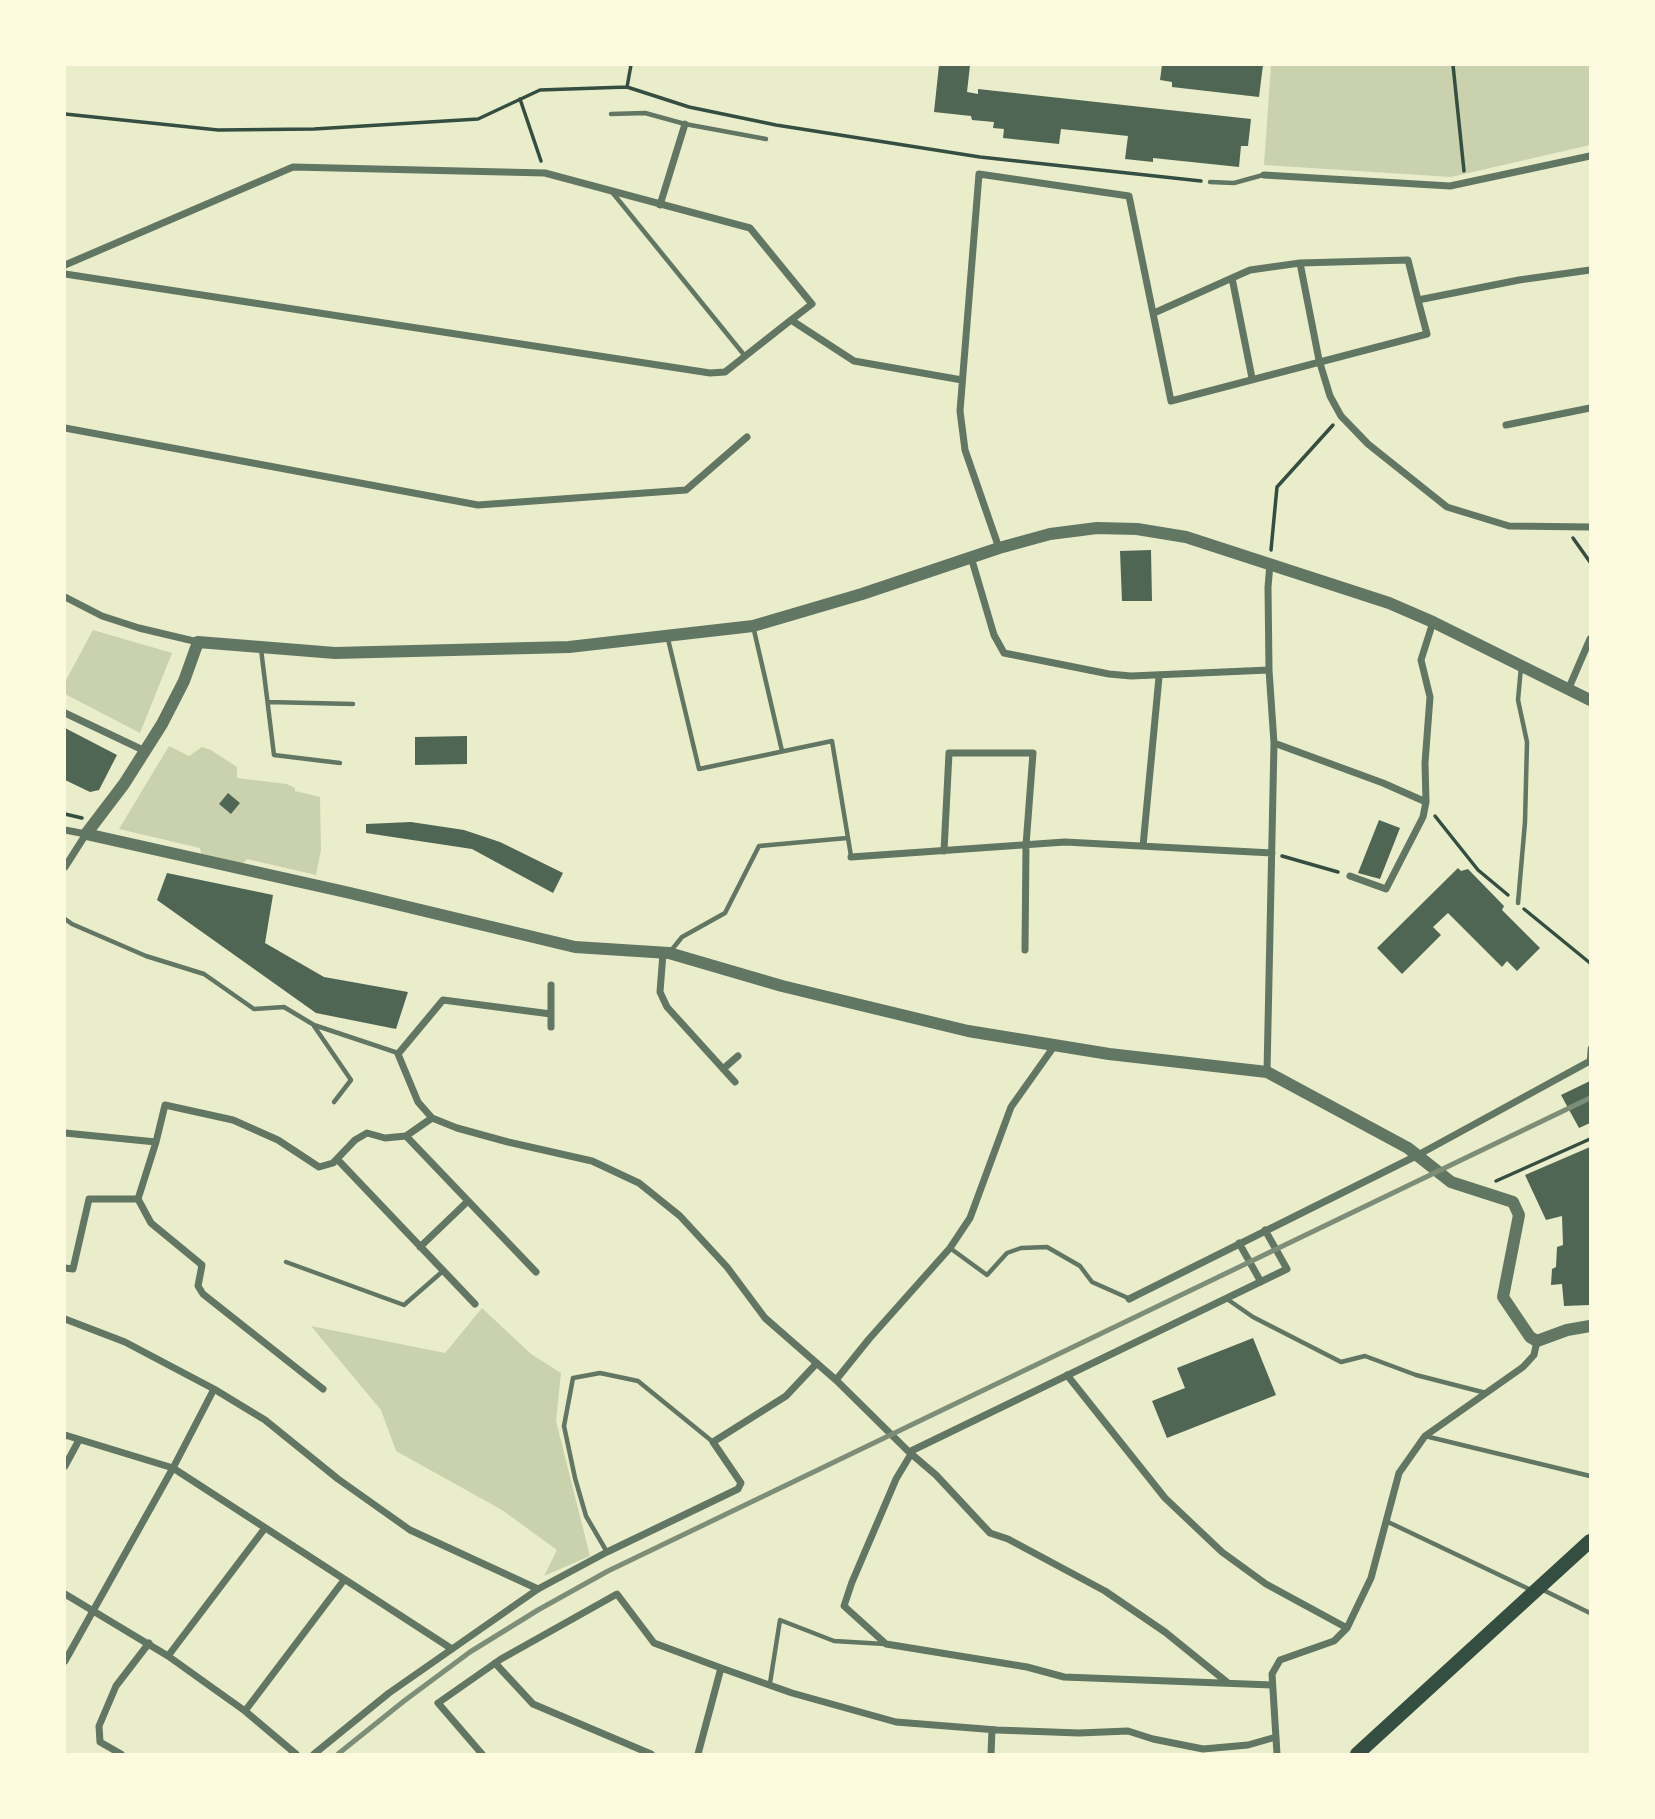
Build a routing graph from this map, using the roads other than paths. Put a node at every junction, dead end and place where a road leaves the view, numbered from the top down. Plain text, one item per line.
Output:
1 (611, 114) dead end
2 (685, 124) junction
3 (766, 139) dead end
4 (1590, 156) edge
5 (1264, 174) joint
6 (1210, 182) road end
7 (611, 192) junction
8 (660, 205) junction
9 (1300, 263) junction
10 (65, 265) edge
11 (1590, 270) edge
12 (65, 274) edge
13 (1232, 278) junction
14 (1418, 300) junction
15 (1154, 313) junction
16 (791, 320) junction
17 (746, 357) junction
18 (1320, 360) junction
19 (1252, 378) junction
20 (962, 380) junction
21 (1590, 408) edge
22 (1506, 425) dead end
23 (65, 428) edge
24 (747, 437) dead end
25 (1590, 527) edge
26 (999, 548) junction
27 (971, 557) junction
28 (1270, 563) junction
29 (65, 597) edge
30 (1433, 622) junction
31 (753, 626) junction
32 (667, 635) junction
33 (1590, 639) edge
34 (198, 642) junction
35 (261, 648) junction
36 (1521, 667) junction
37 (1269, 670) junction
38 (1159, 677) junction
39 (1568, 690) junction
40 (1590, 700) edge
41 (268, 702) junction
42 (353, 704) dead end
43 (65, 713) edge
44 (1274, 744) junction
45 (782, 751) junction
46 (145, 752) junction
47 (340, 763) dead end
48 (1426, 802) junction
49 (65, 830) edge
50 (86, 834) junction
51 (847, 838) junction
52 (1026, 845) junction
53 (1143, 846) junction
54 (944, 851) junction
55 (1272, 853) junction
56 (851, 857) joint
57 (65, 867) edge
58 (1350, 876) road end
59 (1518, 903) road end
60 (65, 919) edge
61 (1025, 950) dead end
62 (666, 953) junction
63 (551, 985) dead end
64 (551, 1014) junction
65 (314, 1026) junction
66 (551, 1027) dead end
67 (1055, 1045) junction
68 (1590, 1048) edge
69 (398, 1054) junction
70 (738, 1056) dead end
71 (1589, 1061) edge
72 (723, 1069) junction
73 (1266, 1072) junction
74 (734, 1082) dead end
75 (334, 1102) dead end
76 (432, 1118) junction
77 (65, 1133) edge
78 (406, 1136) junction
79 (156, 1142) junction
80 (1418, 1155) junction
81 (337, 1160) junction
82 (138, 1199) junction
83 (468, 1201) junction
84 (1265, 1230) junction
85 (1240, 1243) junction
86 (420, 1247) junction
87 (950, 1248) junction
88 (286, 1262) dead end
89 (65, 1268) edge
90 (443, 1271) junction
91 (536, 1272) dead end
92 (1261, 1282) junction
93 (1227, 1298) junction
94 (1129, 1299) joint
95 (475, 1304) dead end
96 (65, 1320) edge
97 (1590, 1326) edge
98 (1537, 1341) junction
99 (817, 1363) junction
100 (1068, 1376) junction
101 (836, 1380) junction
102 (214, 1389) junction
103 (323, 1389) dead end
104 (1486, 1393) junction
105 (65, 1435) edge
106 (1425, 1436) junction
107 (79, 1440) junction
108 (713, 1442) junction
109 (910, 1453) junction
110 (65, 1466) edge
111 (173, 1468) junction
112 (1590, 1476) edge
113 (1386, 1521) junction
114 (265, 1528) junction
115 (1590, 1541) edge
116 (607, 1552) junction
117 (344, 1580) junction
118 (537, 1589) junction
119 (1537, 1590) junction
120 (65, 1594) edge
121 (93, 1609) junction
122 (1590, 1613) edge
123 (1347, 1629) junction
124 (149, 1643) junction
125 (886, 1644) junction
126 (452, 1649) junction
127 (168, 1656) junction
128 (65, 1661) edge
129 (495, 1663) junction
130 (721, 1668) junction
131 (770, 1684) junction
132 (1228, 1684) junction
133 (1272, 1685) junction
134 (245, 1712) junction
135 (992, 1730) junction
136 (1276, 1737) junction
137 (121, 1754) edge
138 (296, 1754) edge
139 (314, 1754) edge
140 (482, 1754) edge
141 (651, 1754) edge
142 (698, 1754) edge
143 (990, 1754) edge
144 (1277, 1754) edge
145 (1357, 1754) edge

1 - 2 lane
2 - 3 lane
2 - 8 street
4 - 5 street
5 - 6 lane
7 - 8 street
7 - 10 street
7 - 17 lane
8 - 16 street
9 - 13 street
9 - 14 street
9 - 18 street
11 - 14 street
12 - 17 street
13 - 15 street
13 - 19 street
14 - 18 street
15 - 19 street
15 - 20 street
16 - 17 street
16 - 20 street
18 - 19 street
18 - 25 street
20 - 26 street
21 - 22 street
23 - 24 street
26 - 27 street
26 - 28 street
27 - 31 street
27 - 38 street
28 - 30 street
28 - 37 street
29 - 34 street
30 - 36 street
30 - 48 street
31 - 32 street
31 - 45 lane
32 - 35 street
32 - 45 lane
33 - 39 street
34 - 35 street
34 - 46 street
35 - 41 lane
36 - 39 street
36 - 59 lane
37 - 38 street
37 - 44 street
38 - 53 street
39 - 40 street
41 - 42 lane
41 - 47 lane
43 - 46 street
44 - 48 street
44 - 55 street
45 - 51 lane
46 - 50 street
48 - 58 street
49 - 50 street
50 - 57 street
50 - 62 street
51 - 56 lane
51 - 62 lane
52 - 53 street
52 - 54 street
52 - 54 street
52 - 61 street
53 - 55 street
54 - 56 street
55 - 73 street
60 - 65 lane
62 - 67 street
62 - 72 street
63 - 64 street
64 - 66 street
64 - 69 street
65 - 69 lane
65 - 75 lane
67 - 73 street
67 - 87 street
68 - 71 lane
69 - 76 street
70 - 72 street
71 - 80 street
72 - 74 street
73 - 80 street
76 - 78 street
76 - 99 street
77 - 79 street
78 - 81 street
78 - 83 street
79 - 81 street
79 - 82 street
80 - 84 street
80 - 98 street
81 - 86 street
82 - 89 street
82 - 103 street
83 - 86 street
83 - 91 street
84 - 85 street
84 - 92 street
85 - 92 street
85 - 94 street
86 - 90 street
87 - 94 lane
87 - 101 street
88 - 90 lane
90 - 95 street
92 - 93 street
93 - 100 street
93 - 104 lane
96 - 102 street
97 - 98 street
98 - 104 street
99 - 101 street
99 - 108 street
100 - 109 street
100 - 123 street
101 - 109 street
102 - 111 street
102 - 118 street
104 - 106 street
105 - 107 street
106 - 112 lane
106 - 113 street
107 - 110 street
107 - 111 street
108 - 116 street
108 - 116 lane
109 - 125 street
109 - 132 street
111 - 114 street
111 - 121 street
113 - 119 lane
113 - 123 street
114 - 117 street
114 - 127 street
115 - 119 main road
116 - 118 street
117 - 126 street
117 - 134 street
118 - 126 street
119 - 122 lane
119 - 145 main road
120 - 121 street
121 - 124 street
121 - 128 street
123 - 133 street
124 - 127 street
124 - 137 street
125 - 131 lane
125 - 132 street
126 - 139 street
127 - 134 street
129 - 130 street
129 - 140 street
129 - 141 street
130 - 131 street
130 - 142 street
131 - 135 street
132 - 133 street
133 - 136 street
134 - 138 street
135 - 136 street
135 - 143 street
136 - 144 street

